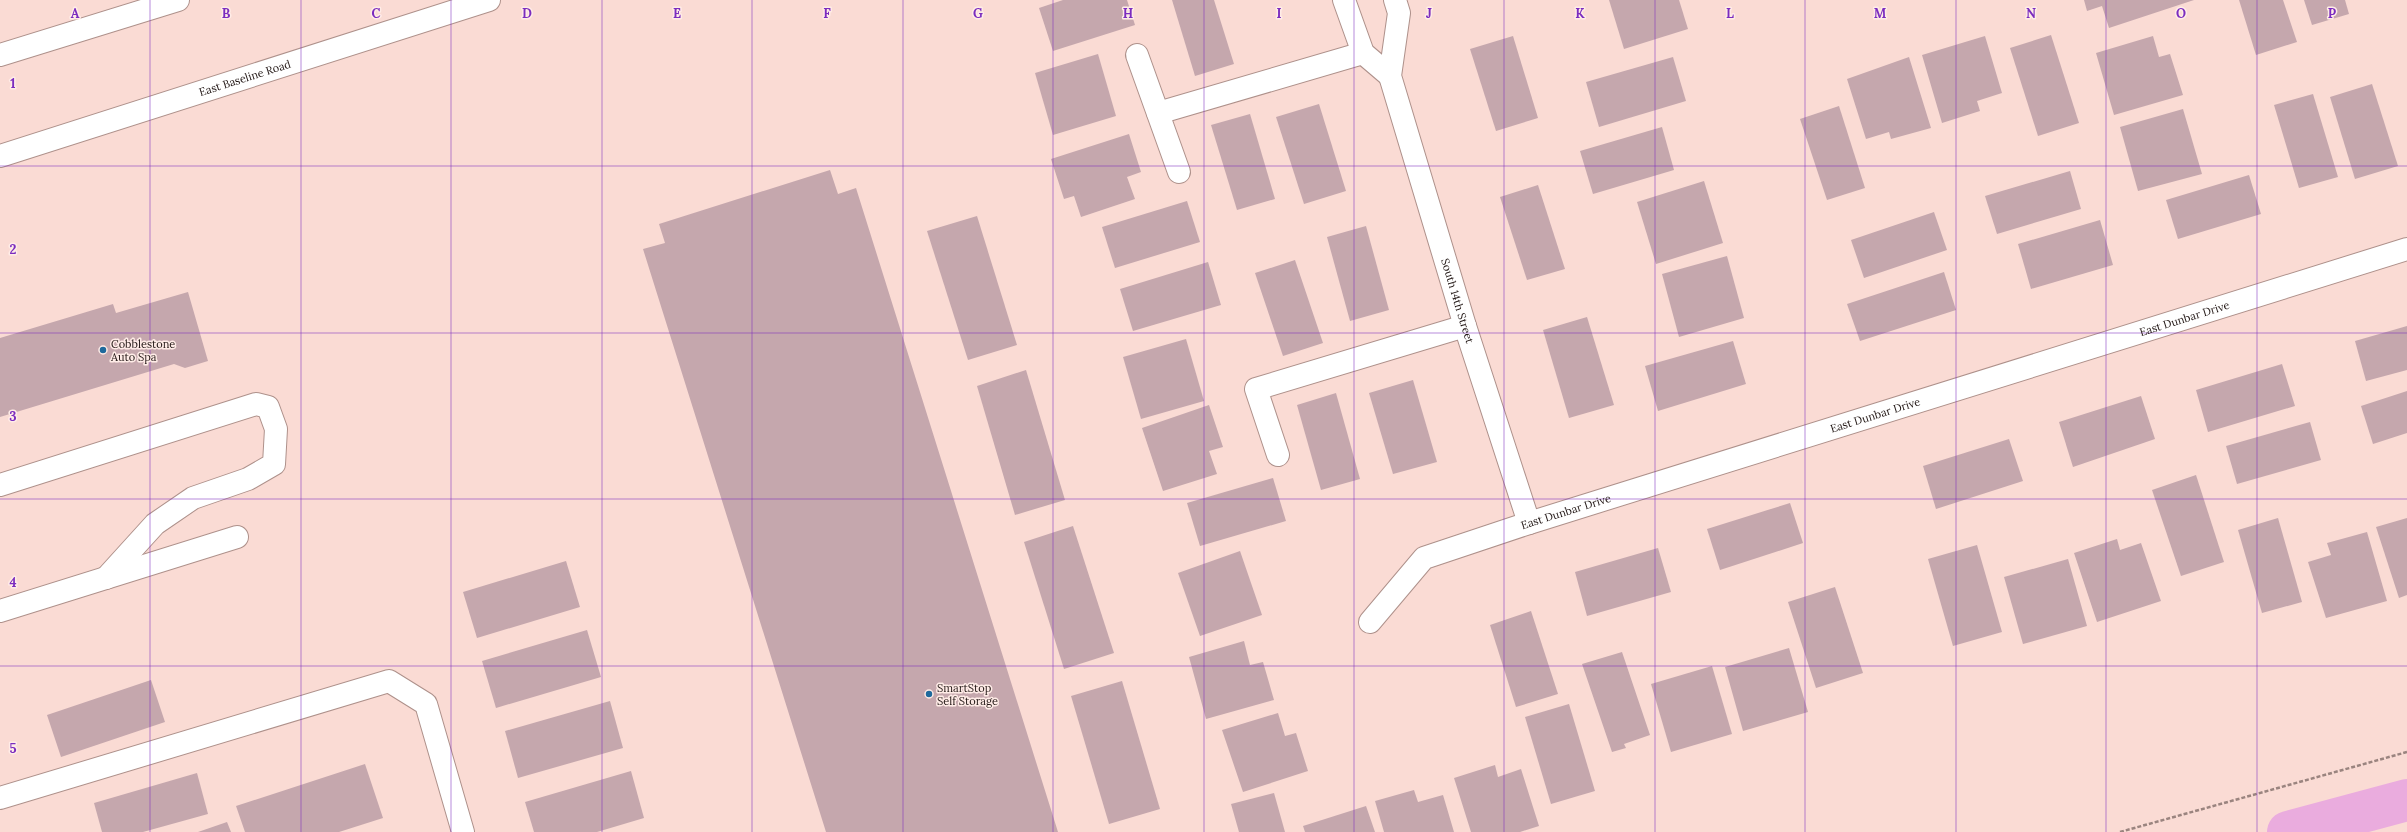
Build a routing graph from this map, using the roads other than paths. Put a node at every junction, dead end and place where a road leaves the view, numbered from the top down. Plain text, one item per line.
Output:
1 (178, 0) edge
2 (489, 0) edge
3 (1344, 0) edge
4 (1395, 0) edge
5 (1363, 53) junction
6 (1137, 54) dead end
7 (0, 55) edge
8 (1390, 76) junction
9 (1158, 113) junction
10 (0, 156) edge
11 (1178, 172) dead end
12 (2407, 249) edge
13 (1464, 326) junction
14 (1278, 456) dead end
15 (0, 485) edge
16 (1529, 523) junction
17 (237, 537) dead end
18 (106, 578) junction
19 (0, 611) edge
20 (1370, 622) dead end
21 (0, 798) edge
22 (463, 832) edge

1 - 7 street
2 - 10 street, East Baseline Road
3 - 5 street
4 - 8 street, South 14th Street
5 - 8 street
5 - 9 street
6 - 9 street
8 - 13 street, South 14th Street
9 - 11 street
12 - 16 street, East Dunbar Drive
13 - 14 street
13 - 16 street, South 14th Street
15 - 18 street
16 - 20 street, East Dunbar Drive
17 - 18 street
18 - 19 street
21 - 22 street

